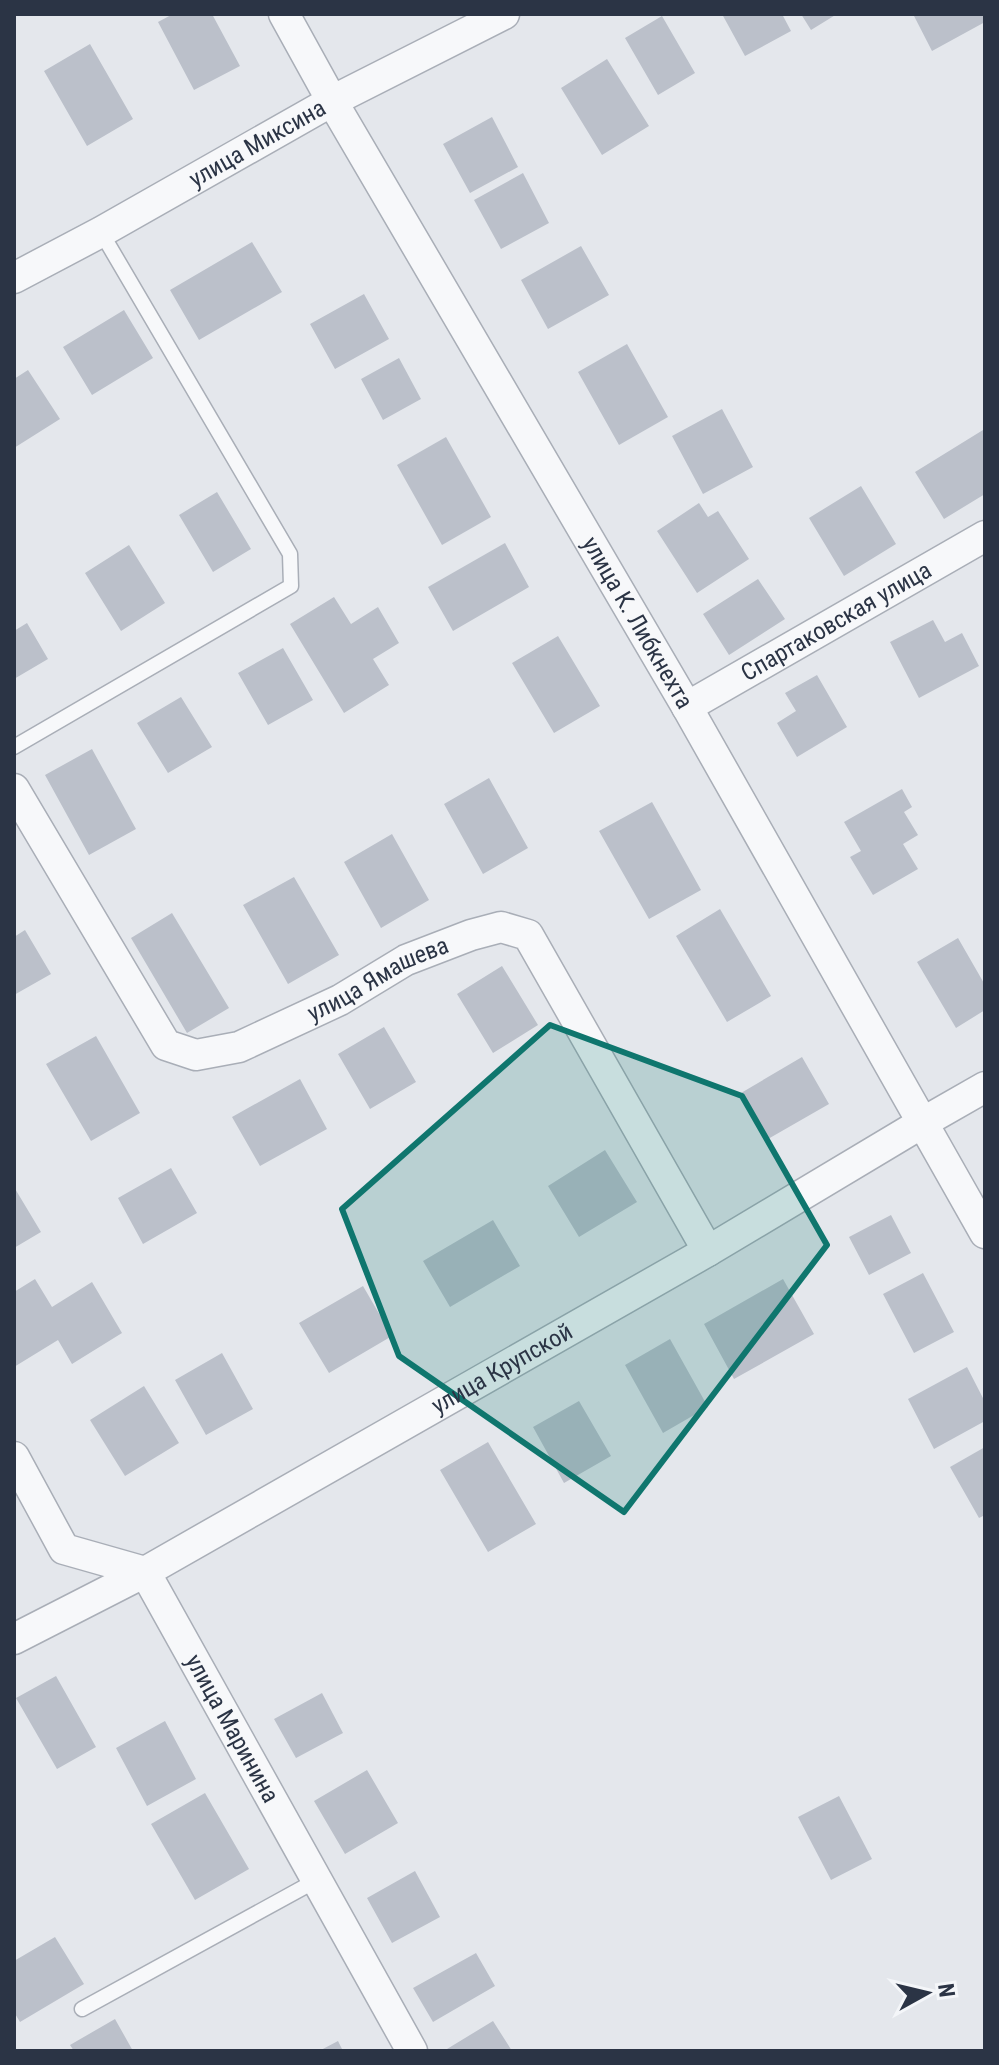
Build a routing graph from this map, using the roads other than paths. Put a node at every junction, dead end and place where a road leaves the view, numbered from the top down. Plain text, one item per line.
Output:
1 (284, 14) edge
2 (504, 14) edge
3 (332, 101) junction
4 (101, 232) junction
5 (14, 278) edge
6 (985, 536) edge
7 (687, 707) junction
8 (14, 747) edge
9 (14, 789) edge
10 (985, 1087) edge
11 (922, 1123) junction
12 (985, 1233) edge
13 (708, 1251) junction
14 (14, 1457) edge
15 (145, 1572) junction
16 (14, 1639) edge
17 (317, 1880) junction
18 (82, 2009) dead end
19 (412, 2051) edge

1 - 3 street, улица К. Либкнехта
2 - 3 street, улица Миксина
3 - 4 street, улица Миксина
3 - 7 street, улица К. Либкнехта
4 - 5 street, улица Миксина
4 - 8 lane
6 - 7 street, Спартаковская улица
7 - 11 street, улица К. Либкнехта
9 - 13 street, улица Ямашева
10 - 11 street, улица Крупской
11 - 12 street, улица К. Либкнехта
11 - 13 street, улица Крупской
13 - 15 street, улица Крупской
14 - 15 street
15 - 16 street, улица Крупской
15 - 17 street, улица Маринина
17 - 18 lane
17 - 19 street, улица Маринина

